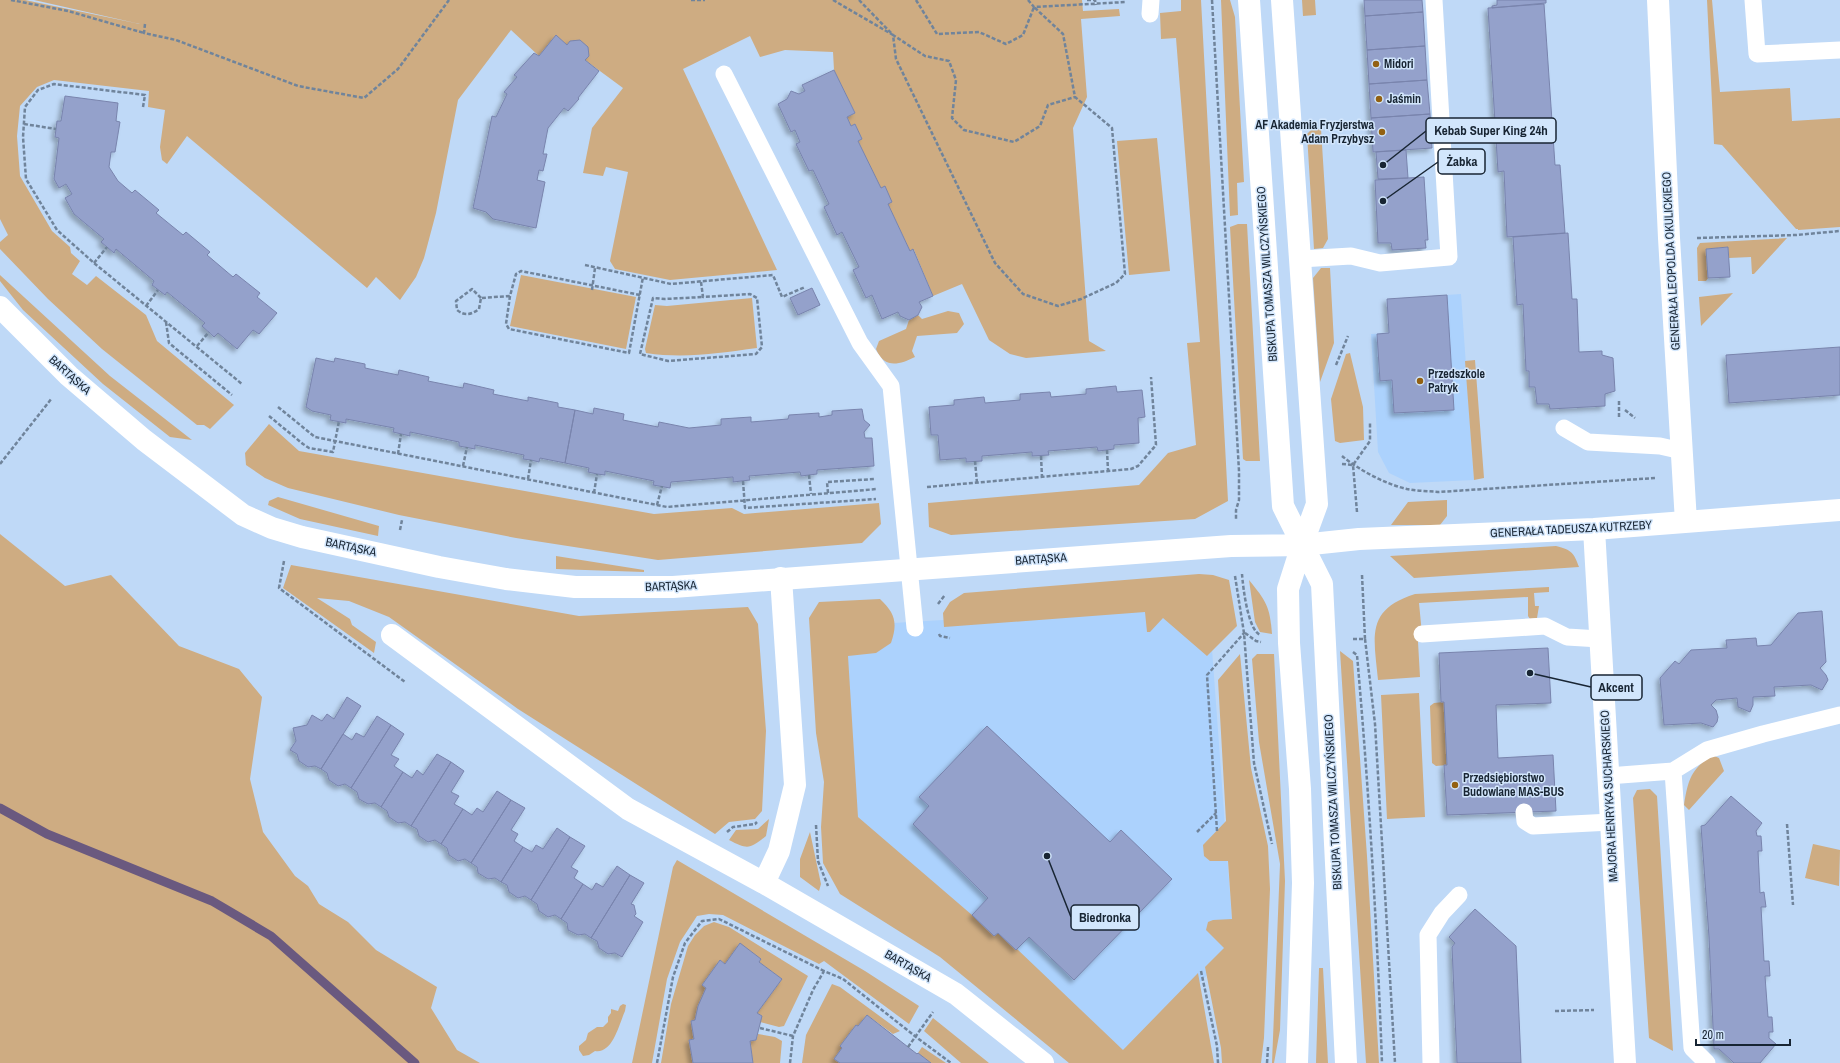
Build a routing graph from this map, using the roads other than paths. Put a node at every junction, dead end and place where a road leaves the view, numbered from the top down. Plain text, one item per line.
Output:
1 (1249, 0) edge
2 (1282, 0) edge
3 (1434, 0) edge
4 (1658, 0) edge
5 (1753, 0) edge
6 (1840, 50) edge
7 (724, 74) dead end
8 (1300, 259) junction
9 (0, 307) edge
10 (1564, 428) dead end
11 (1682, 451) junction
12 (1840, 510) edge
13 (1686, 522) junction
14 (1594, 529) junction
15 (1302, 545) junction
16 (909, 568) junction
17 (781, 578) junction
18 (915, 628) dead end
19 (1422, 634) dead end
20 (392, 635) dead end
21 (1600, 639) junction
22 (1840, 715) edge
23 (1673, 771) junction
24 (1608, 776) junction
25 (1524, 812) dead end
26 (1611, 822) junction
27 (764, 883) junction
28 (1459, 895) dead end
29 (1043, 1063) edge
30 (1297, 1063) edge
31 (1346, 1063) edge
32 (1431, 1063) edge
33 (1625, 1063) edge
34 (1708, 1063) edge

1 - 15 street, BISKUPA TOMASZA WILCZYŃSKIEGO
2 - 8 street
3 - 8 lane
4 - 11 street, GENERAŁA LEOPOLDA OKULICKIEGO
5 - 6 lane
7 - 16 lane
8 - 15 street
9 - 17 street, BARTĄSKA
10 - 11 lane
11 - 13 street, GENERAŁA LEOPOLDA OKULICKIEGO
12 - 13 street, GENERAŁA TADEUSZA KUTRZEBY
13 - 14 street, GENERAŁA TADEUSZA KUTRZEBY
14 - 15 street, GENERAŁA TADEUSZA KUTRZEBY
14 - 21 street, MAJORA HENRYKA SUCHARSKIEGO
15 - 16 street, BARTĄSKA
15 - 30 street
15 - 31 street, BISKUPA TOMASZA WILCZYŃSKIEGO
16 - 17 street, BARTĄSKA
16 - 18 lane
17 - 27 street
19 - 21 lane
20 - 27 street, BARTĄSKA
21 - 24 street, MAJORA HENRYKA SUCHARSKIEGO
22 - 23 lane
23 - 24 lane
23 - 34 lane
24 - 26 street, MAJORA HENRYKA SUCHARSKIEGO
25 - 26 lane
26 - 33 street, MAJORA HENRYKA SUCHARSKIEGO
27 - 29 street, BARTĄSKA
28 - 32 lane

